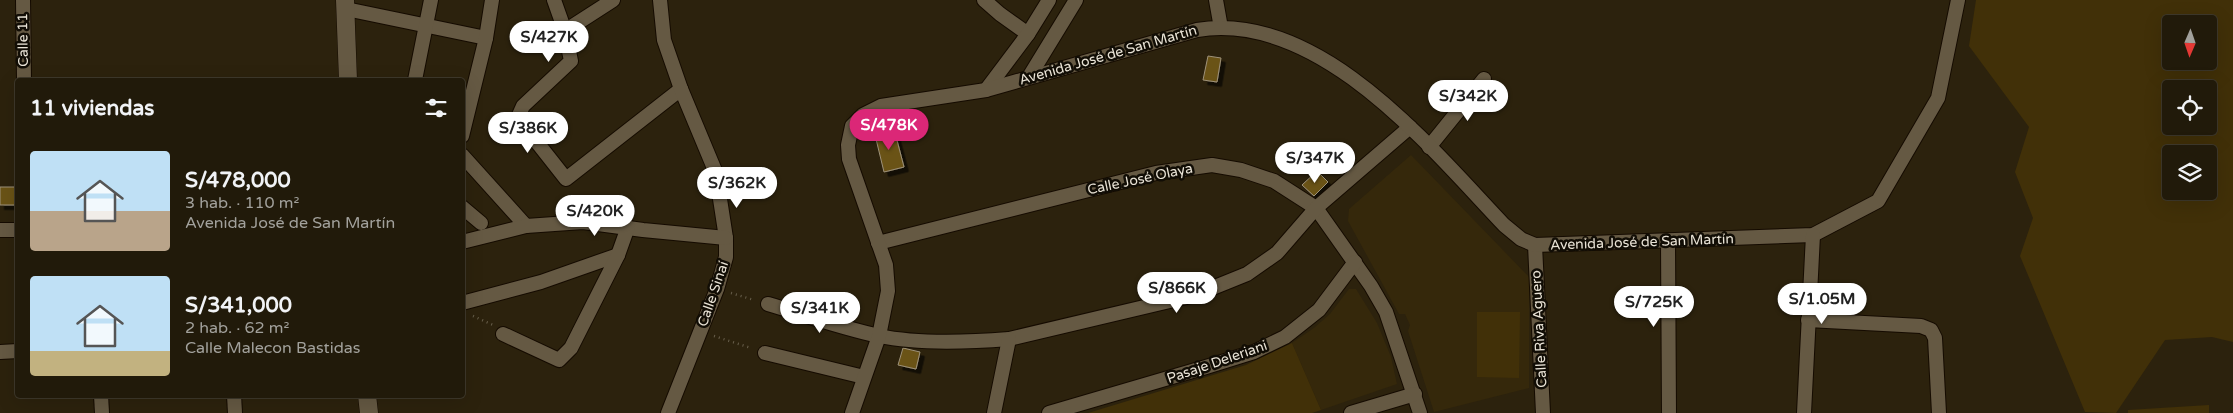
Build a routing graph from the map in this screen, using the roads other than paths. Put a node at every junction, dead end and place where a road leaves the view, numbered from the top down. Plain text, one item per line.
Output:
1 (23, 0) edge
2 (430, 0) edge
3 (492, 0) edge
4 (554, 0) edge
5 (613, 0) edge
6 (660, 0) edge
7 (984, 0) edge
8 (1049, 0) edge
9 (1076, 0) edge
10 (1216, 0) edge
11 (1958, 0) edge
12 (346, 5) edge
13 (426, 25) junction
14 (1221, 28) junction
15 (565, 31) junction
16 (1028, 34) junction
17 (486, 38) junction
18 (1029, 77) junction
19 (24, 78) edge
20 (348, 78) edge
21 (415, 78) edge
22 (1484, 79) dead end
23 (681, 89) junction
24 (986, 90) junction
25 (465, 124) edge
26 (1410, 127) junction
27 (1429, 147) junction
28 (465, 158) edge
29 (1316, 208) junction
30 (465, 209) edge
31 (481, 223) dead end
32 (526, 226) junction
33 (628, 227) junction
34 (0, 230) edge
35 (15, 230) edge
36 (1813, 235) junction
37 (726, 238) junction
38 (465, 241) edge
39 (1668, 242) junction
40 (878, 243) junction
41 (1535, 245) junction
42 (618, 255) junction
43 (1355, 262) junction
44 (768, 304) road end
45 (466, 308) edge
46 (1808, 320) junction
47 (500, 331) road end
48 (879, 336) junction
49 (1009, 338) junction
50 (15, 351) edge
51 (0, 352) edge
52 (765, 353) road end
53 (864, 377) junction
54 (1415, 394) junction
55 (101, 398) edge
56 (234, 398) edge
57 (368, 398) edge
58 (102, 413) edge
59 (235, 413) edge
60 (369, 413) edge
61 (668, 413) edge
62 (852, 413) edge
63 (994, 413) edge
64 (1049, 413) edge
65 (1351, 413) edge
66 (1420, 413) edge
67 (1543, 413) edge
68 (1668, 413) edge
69 (1804, 413) edge
70 (1939, 413) edge

1 - 19 street, Calle 11
2 - 13 street
3 - 17 street
4 - 15 street
5 - 15 street
6 - 23 street, Calle Sinaí
7 - 16 street
8 - 16 street
9 - 18 street
10 - 14 street
11 - 36 street, Avenida José de San Martín
12 - 13 street
12 - 20 street
13 - 17 street
13 - 21 street
14 - 18 street, Avenida José de San Martín
14 - 26 street, Avenida José de San Martín
15 - 23 street
16 - 24 street
17 - 25 street
18 - 24 street, Avenida José de San Martín
22 - 27 street
23 - 37 street, Calle Sinaí
24 - 40 street, Avenida José de San Martín
26 - 27 street, Avenida José de San Martín
26 - 29 street
27 - 41 street, Avenida José de San Martín
28 - 32 street
29 - 40 street, Calle José Olaya
29 - 43 street, Calle José Olaya
29 - 49 street
30 - 31 street
32 - 33 street
32 - 38 street
33 - 37 street
33 - 42 street
34 - 35 street
36 - 39 street, Avenida José de San Martín
36 - 46 street
37 - 61 street, Calle Sinaí
39 - 41 street, Avenida José de San Martín
39 - 68 street
40 - 48 street, Avenida José de San Martín
41 - 67 street, Calle Riva Aguero
42 - 45 street
42 - 47 street
43 - 54 street, Calle José Olaya
43 - 64 street, Pasaje Deleriani
44 - 48 street
46 - 69 street
46 - 70 street
48 - 49 street
48 - 53 street, Avenida José de San Martín
49 - 63 street
50 - 51 street
52 - 53 street
53 - 62 street, Avenida José de San Martín
54 - 65 street
54 - 66 street, Calle José Olaya
55 - 58 street
56 - 59 street
57 - 60 street

